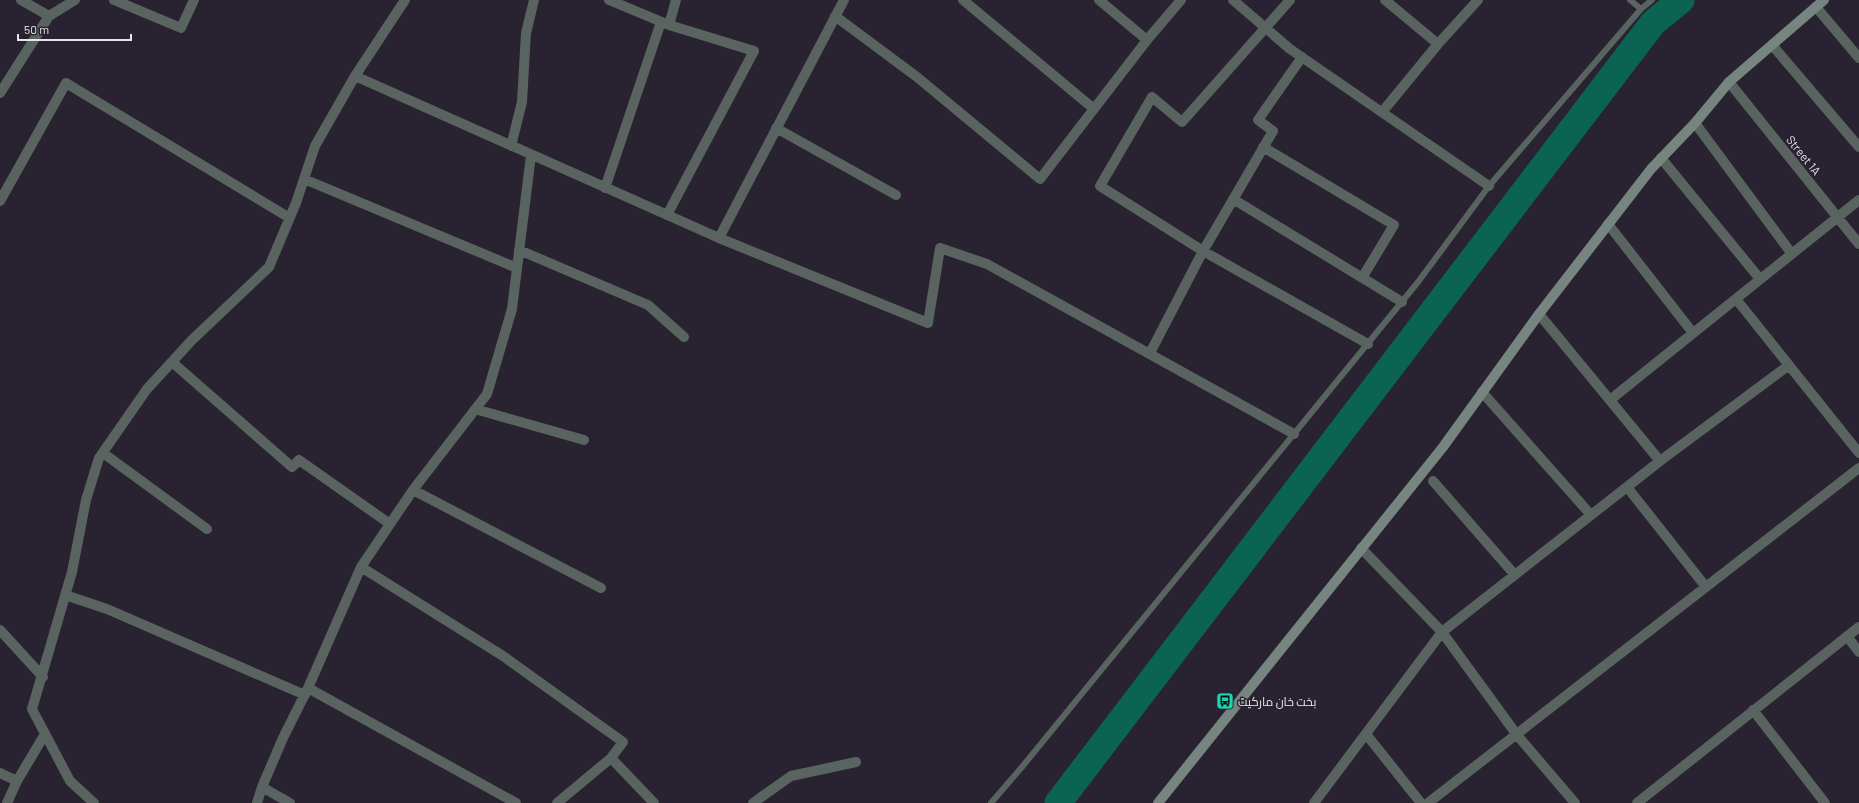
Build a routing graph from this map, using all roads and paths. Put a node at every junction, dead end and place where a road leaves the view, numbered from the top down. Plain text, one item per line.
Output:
1 (21, 0) edge
2 (75, 0) edge
3 (114, 0) edge
4 (194, 0) edge
5 (404, 0) edge
6 (534, 0) edge
7 (610, 0) edge
8 (676, 0) edge
9 (844, 0) edge
10 (963, 0) edge
11 (1099, 0) edge
12 (1181, 0) edge
13 (1233, 0) edge
14 (1290, 0) edge
15 (1385, 0) edge
16 (1478, 0) edge
17 (1630, 0) edge
18 (1652, 0) edge
19 (1824, 0) edge
20 (1816, 7) junction
21 (1641, 9) junction
22 (48, 16) junction
23 (835, 16) junction
24 (665, 23) junction
25 (1265, 27) junction
26 (1147, 40) junction
27 (1438, 44) junction
28 (1772, 45) junction
29 (1302, 56) junction
30 (1859, 58) edge
31 (355, 76) junction
32 (1729, 82) junction
33 (0, 93) edge
34 (1094, 109) junction
35 (1383, 112) junction
36 (1695, 123) junction
37 (776, 128) junction
38 (511, 146) junction
39 (1263, 147) junction
40 (1859, 147) edge
41 (531, 155) junction
42 (1661, 158) junction
43 (304, 179) junction
44 (1489, 186) junction
45 (605, 188) junction
46 (896, 194) dead end
47 (1233, 199) junction
48 (1859, 200) edge
49 (0, 201) edge
50 (666, 215) junction
51 (288, 217) junction
52 (1837, 217) junction
53 (1608, 224) junction
54 (719, 238) junction
55 (1859, 244) edge
56 (519, 250) junction
57 (1203, 251) junction
58 (1792, 254) junction
59 (517, 268) junction
60 (1362, 278) junction
61 (1760, 279) junction
62 (1736, 299) junction
63 (1402, 302) junction
64 (1539, 314) junction
65 (1693, 333) junction
66 (684, 337) dead end
67 (1368, 344) junction
68 (1150, 353) junction
69 (172, 362) junction
70 (1789, 365) junction
71 (1482, 392) junction
72 (1610, 400) junction
73 (475, 409) junction
74 (1294, 434) junction
75 (584, 440) dead end
76 (103, 453) junction
77 (1859, 453) edge
78 (1660, 461) junction
79 (1859, 468) edge
80 (1433, 481) dead end
81 (1627, 487) junction
82 (413, 490) junction
83 (1591, 515) junction
84 (390, 524) junction
85 (207, 529) dead end
86 (1361, 548) junction
87 (361, 567) junction
88 (1515, 575) junction
89 (1706, 587) junction
90 (601, 588) dead end
91 (65, 595) junction
92 (1859, 626) edge
93 (0, 630) edge
94 (1442, 632) junction
95 (1847, 636) junction
96 (1859, 652) edge
97 (43, 677) junction
98 (306, 692) junction
99 (1753, 710) junction
100 (45, 734) junction
101 (1366, 734) junction
102 (1518, 735) junction
103 (611, 758) junction
104 (856, 762) dead end
105 (0, 773) edge
106 (17, 781) junction
107 (262, 787) junction
108 (7, 803) edge
109 (94, 803) edge
110 (257, 803) edge
111 (290, 803) edge
112 (516, 803) edge
113 (557, 803) edge
114 (654, 803) edge
115 (753, 803) edge
116 (990, 803) edge
117 (1158, 803) edge
118 (1314, 803) edge
119 (1421, 803) edge
120 (1428, 803) edge
121 (1575, 803) edge
122 (1637, 803) edge
123 (1825, 803) edge

1 - 22 street
2 - 22 street
3 - 4 street
5 - 31 street
6 - 38 street
7 - 24 street
8 - 24 street
9 - 23 street
10 - 34 street
11 - 26 street
12 - 26 street
13 - 25 street
14 - 25 street
15 - 27 street
16 - 27 street
17 - 21 lane
18 - 21 lane
19 - 20 street
20 - 28 street
20 - 30 street
21 - 44 lane
22 - 33 street
23 - 34 street
23 - 37 street
24 - 45 street
24 - 50 street
25 - 29 street
25 - 57 street
26 - 34 street
27 - 35 street
28 - 32 street
28 - 40 street
29 - 35 street
29 - 39 street
31 - 38 street
31 - 43 street
32 - 36 street
32 - 52 street, Street 1A
35 - 44 street
36 - 42 street
36 - 58 street
37 - 46 street
37 - 54 street
38 - 41 street
39 - 47 street
39 - 60 street
41 - 45 street
41 - 56 street
42 - 53 street
42 - 61 street
43 - 51 street
43 - 59 street
44 - 63 lane
45 - 50 street
47 - 57 street
47 - 60 street
48 - 52 street
49 - 51 street
50 - 54 street
51 - 69 street
52 - 55 street, Street 1A
52 - 58 street
53 - 64 street
53 - 65 street
54 - 68 street
56 - 59 street
56 - 66 street
57 - 67 street
57 - 68 street
58 - 61 street
59 - 73 street
60 - 63 street
61 - 62 street
62 - 65 street
62 - 70 street
63 - 67 lane
64 - 71 street
64 - 72 street
65 - 72 street
67 - 74 lane
68 - 74 street
69 - 76 street
69 - 84 street
70 - 77 street
70 - 78 street
71 - 83 street
71 - 86 street
72 - 78 street
73 - 75 street
73 - 82 street
74 - 116 lane
76 - 85 street
76 - 91 street
78 - 81 street
79 - 89 street
80 - 88 street
81 - 83 street
81 - 89 street
82 - 84 street
82 - 90 street
83 - 88 street
84 - 87 street
86 - 94 street
86 - 117 street
87 - 98 street
87 - 103 street
88 - 94 street
89 - 102 street
91 - 97 street
91 - 98 street
92 - 95 street
93 - 97 street
94 - 101 street
94 - 102 street
95 - 96 street
95 - 99 street
97 - 100 street
98 - 107 street
98 - 112 street
99 - 122 street
99 - 123 street
100 - 106 street
100 - 109 street
101 - 118 street
101 - 119 street
102 - 120 street
102 - 121 street
103 - 113 street
103 - 114 street
104 - 115 street
105 - 106 street
106 - 108 street
107 - 110 street
107 - 111 street

